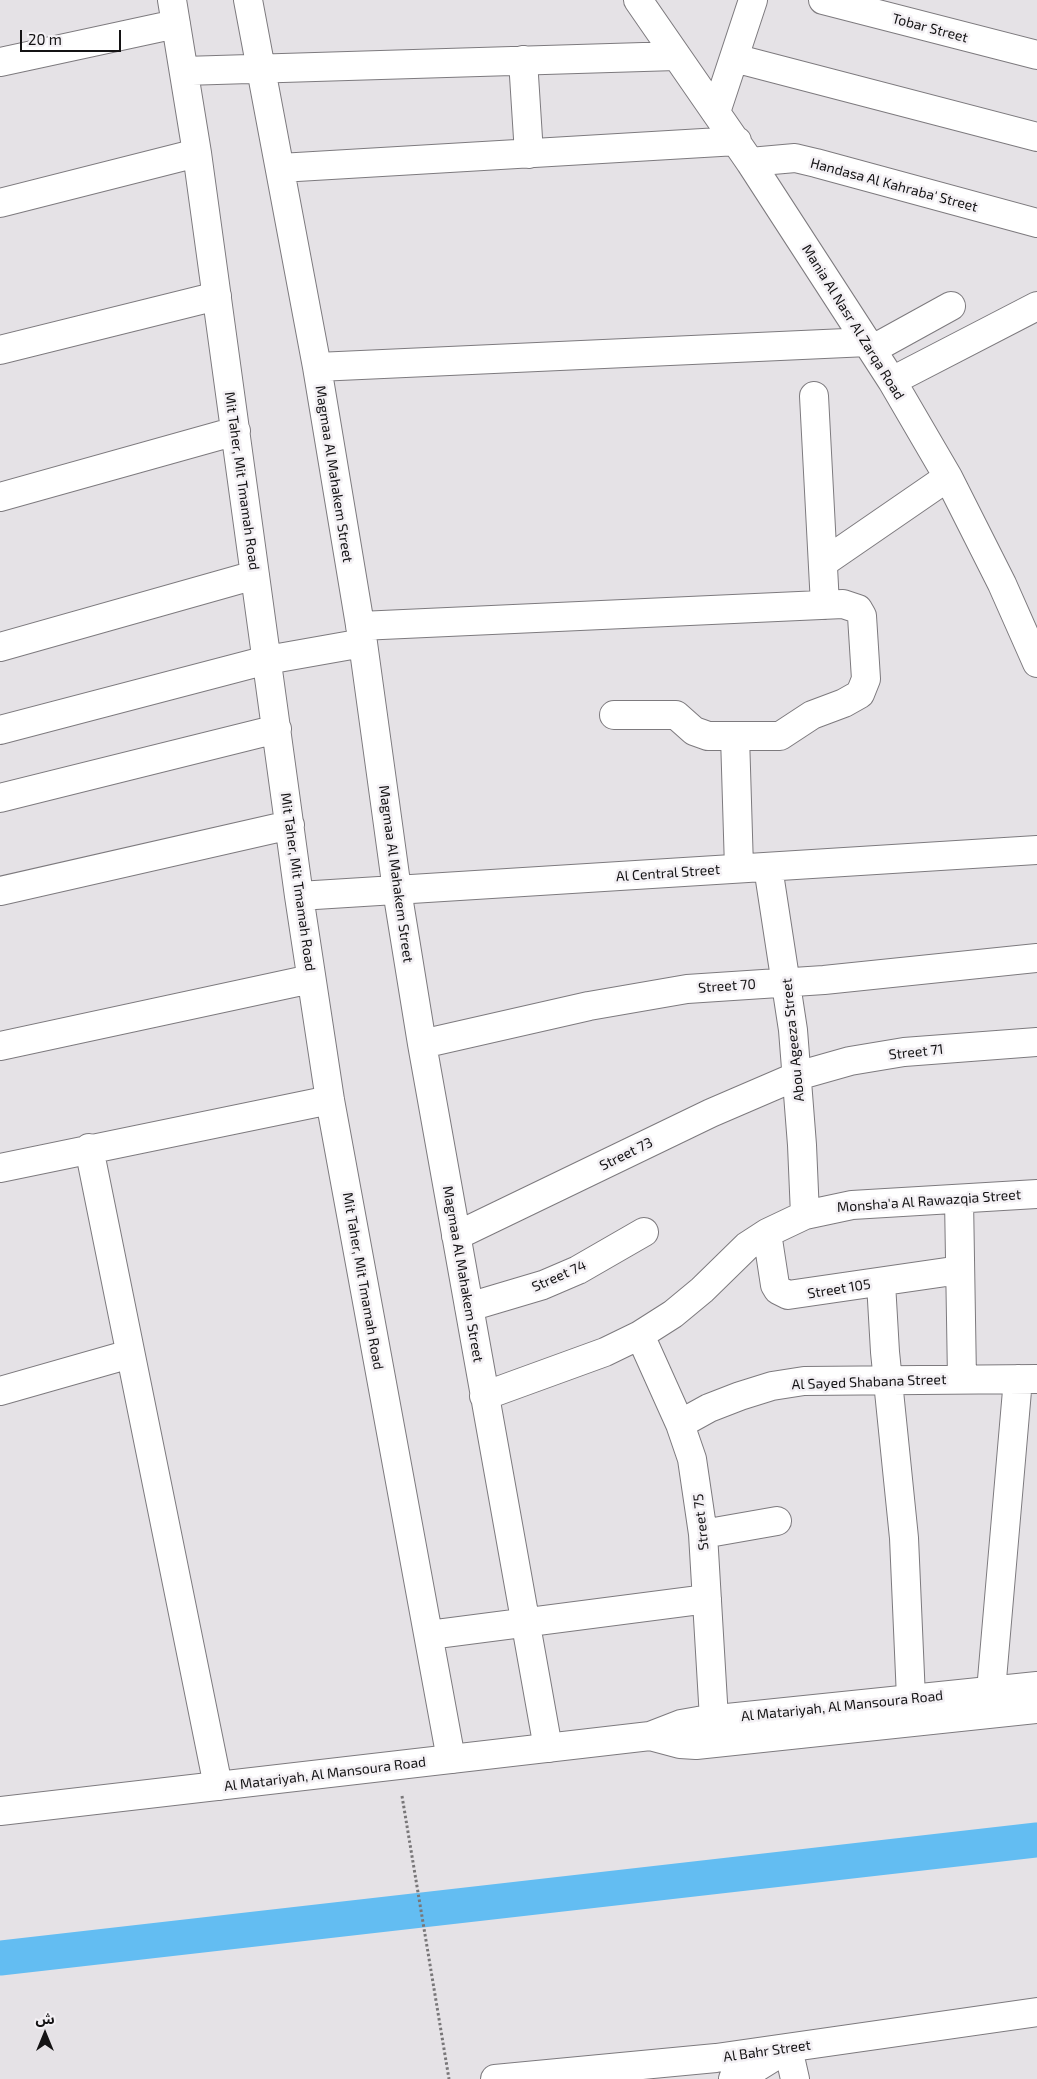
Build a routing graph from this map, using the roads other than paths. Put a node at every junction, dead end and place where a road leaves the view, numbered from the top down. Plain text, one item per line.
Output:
1 (248, 0) edge
2 (638, 0) edge
3 (753, 0) edge
4 (823, 0) edge
5 (174, 12) edge
6 (676, 56) junction
7 (1037, 56) edge
8 (734, 58) junction
9 (523, 60) junction
10 (0, 62) edge
11 (261, 68) junction
12 (184, 71) junction
13 (716, 112) junction
14 (1037, 137) edge
15 (743, 152) junction
16 (197, 153) junction
17 (529, 154) junction
18 (280, 168) junction
19 (0, 203) edge
20 (1037, 223) edge
21 (217, 296) junction
22 (951, 306) dead end
23 (1037, 306) edge
24 (870, 345) junction
25 (0, 350) edge
26 (317, 367) junction
27 (892, 381) junction
28 (814, 396) dead end
29 (236, 431) junction
30 (948, 477) junction
31 (0, 497) edge
32 (823, 564) junction
33 (255, 575) junction
34 (825, 605) junction
35 (361, 634) junction
36 (0, 647) edge
37 (267, 660) junction
38 (1037, 663) edge
39 (614, 715) dead end
40 (277, 729) junction
41 (0, 730) edge
42 (735, 736) junction
43 (0, 798) edge
44 (290, 825) junction
45 (1037, 850) edge
46 (768, 867) junction
47 (739, 868) junction
48 (397, 890) junction
49 (0, 891) edge
50 (299, 896) junction
51 (1037, 958) edge
52 (311, 979) junction
53 (787, 982) junction
54 (1037, 1042) edge
55 (422, 1044) junction
56 (0, 1046) edge
57 (797, 1076) junction
58 (330, 1100) junction
59 (89, 1148) junction
60 (0, 1168) edge
61 (1037, 1194) edge
62 (959, 1199) junction
63 (805, 1215) junction
64 (644, 1232) dead end
65 (766, 1233) junction
66 (456, 1236) junction
67 (960, 1270) junction
68 (881, 1282) junction
69 (468, 1307) junction
70 (640, 1335) junction
71 (130, 1354) junction
72 (1027, 1379) edge
73 (962, 1380) junction
74 (888, 1381) junction
75 (0, 1391) edge
76 (484, 1396) junction
77 (680, 1424) junction
78 (777, 1521) dead end
79 (703, 1534) junction
80 (707, 1599) junction
81 (526, 1622) junction
82 (428, 1635) junction
83 (1037, 1686) edge
84 (991, 1690) junction
85 (911, 1698) junction
86 (1037, 1709) edge
87 (714, 1719) junction
88 (650, 1736) junction
89 (548, 1748) junction
90 (451, 1760) junction
91 (218, 1786) junction
92 (0, 1811) edge
93 (1037, 2012) edge
94 (788, 2048) junction
95 (495, 2079) edge
96 (733, 2079) edge
97 (795, 2079) edge

1 - 11 street, Magmaa Al Mahakem Street
2 - 6 street, Mania Al Nasr Al Zarqa Road
3 - 8 street
4 - 7 street, Tobar Street
5 - 10 street
5 - 12 street, Mit Taher, Mit Tmamah Road
6 - 9 street
6 - 13 street, Mania Al Nasr Al Zarqa Road
8 - 13 street
8 - 14 street
9 - 11 street
9 - 17 street
11 - 12 street
11 - 18 street, Magmaa Al Mahakem Street
12 - 16 street, Mit Taher, Mit Tmamah Road
13 - 15 street, Mania Al Nasr Al Zarqa Road
15 - 17 street, Handasa Al Kahraba' Street
15 - 20 street, Handasa Al Kahraba' Street
15 - 24 street, Mania Al Nasr Al Zarqa Road
16 - 19 street
16 - 21 street, Mit Taher, Mit Tmamah Road
17 - 18 street, Handasa Al Kahraba' Street
18 - 26 street, Magmaa Al Mahakem Street
21 - 25 street
21 - 29 street, Mit Taher, Mit Tmamah Road
22 - 24 street
23 - 27 street
24 - 26 street
24 - 27 street, Mania Al Nasr Al Zarqa Road
26 - 35 street, Magmaa Al Mahakem Street
27 - 30 street, Mania Al Nasr Al Zarqa Road
28 - 32 street
29 - 31 street
29 - 33 street, Mit Taher, Mit Tmamah Road
30 - 32 street
30 - 38 street, Mania Al Nasr Al Zarqa Road
32 - 34 street
33 - 36 street
33 - 37 street, Mit Taher, Mit Tmamah Road
34 - 35 street
34 - 42 street
35 - 37 street
35 - 48 street, Magmaa Al Mahakem Street
37 - 40 street, Mit Taher, Mit Tmamah Road
37 - 41 street
39 - 42 street
40 - 43 street
40 - 44 street, Mit Taher, Mit Tmamah Road
42 - 47 street
44 - 49 street
44 - 50 street, Mit Taher, Mit Tmamah Road
45 - 46 street, Al Central Street
46 - 47 street, Al Central Street
46 - 53 street, Abou Ageeza Street
47 - 48 street, Al Central Street
48 - 50 street, Al Central Street
48 - 55 street, Magmaa Al Mahakem Street
50 - 52 street, Mit Taher, Mit Tmamah Road
51 - 53 street, Street 70
52 - 56 street
52 - 58 street, Mit Taher, Mit Tmamah Road
53 - 55 street, Street 70
53 - 57 street, Abou Ageeza Street
54 - 57 street, Street 71
55 - 66 street, Magmaa Al Mahakem Street
57 - 63 street, Abou Ageeza Street
57 - 66 street, Street 73
58 - 59 street
58 - 82 street, Mit Taher, Mit Tmamah Road
59 - 60 street
59 - 71 street
61 - 62 street, Monsha'a Al Rawazqia Street
62 - 63 street, Monsha'a Al Rawazqia Street
62 - 67 street
63 - 65 street, Monsha'a Al Rawazqia Street
64 - 69 street, Street 74
65 - 68 street, Street 105
65 - 70 street, Monsha'a Al Rawazqia Street
66 - 69 street, Magmaa Al Mahakem Street
67 - 68 street, Street 105
67 - 73 street
68 - 74 street
69 - 76 street, Magmaa Al Mahakem Street
70 - 76 street, Monsha'a Al Rawazqia Street
70 - 77 street, Street 75
71 - 75 street
71 - 91 street
72 - 73 street, Al Sayed Shabana Street
72 - 84 street
73 - 74 street, Al Sayed Shabana Street
74 - 77 street, Al Sayed Shabana Street
74 - 85 street
76 - 81 street, Magmaa Al Mahakem Street
77 - 79 street, Street 75
78 - 79 street
79 - 80 street, Street 75
80 - 81 street
80 - 87 street, Street 75
81 - 82 street
81 - 89 street, Magmaa Al Mahakem Street
82 - 90 street, Mit Taher, Mit Tmamah Road
83 - 84 street, Al Matariyah, Al Mansoura Road
84 - 85 street, Al Matariyah, Al Mansoura Road
85 - 87 street, Al Matariyah, Al Mansoura Road
86 - 88 street, Al Matariyah, Al Mansoura Road
87 - 88 street, Al Matariyah, Al Mansoura Road
88 - 89 street, Al Matariyah, Al Mansoura Road
89 - 90 street, Al Matariyah, Al Mansoura Road
90 - 91 street, Al Matariyah, Al Mansoura Road
91 - 92 street, Al Matariyah, Al Mansoura Road
93 - 94 street, Al Bahr Street
94 - 95 street, Al Bahr Street
94 - 96 street
94 - 97 street

